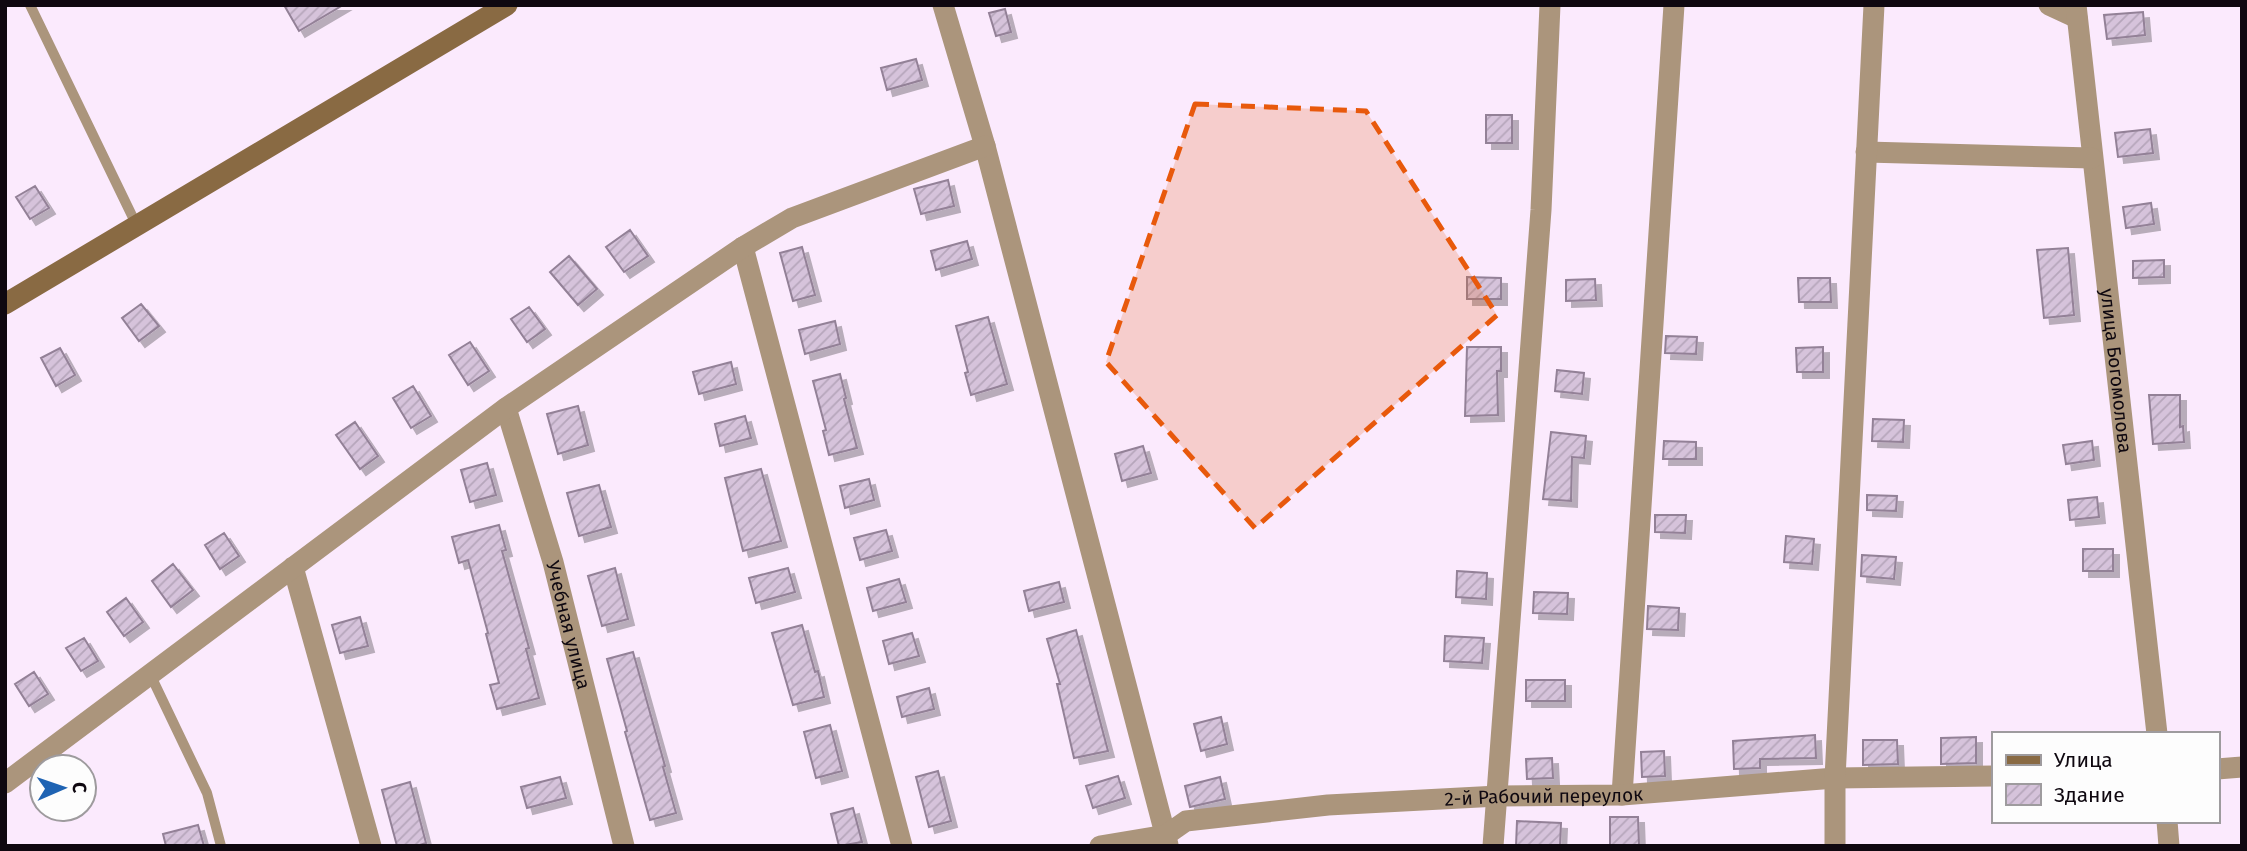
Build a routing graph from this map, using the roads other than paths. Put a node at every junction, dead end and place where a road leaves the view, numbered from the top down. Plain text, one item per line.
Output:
1 (30, 5) edge
2 (507, 5) edge
3 (943, 5) edge
4 (1550, 5) edge
5 (1674, 5) edge
6 (1874, 5) edge
7 (2049, 5) edge
8 (2076, 12) edge
9 (985, 146) junction
10 (1867, 152) junction
11 (2092, 158) junction
12 (137, 226) junction
13 (743, 247) junction
14 (5, 304) edge
15 (506, 408) junction
16 (293, 567) junction
17 (150, 674) junction
18 (2157, 732) edge
19 (2242, 767) edge
20 (2219, 769) edge
21 (1992, 776) edge
22 (1835, 778) junction
23 (5, 783) edge
24 (1622, 795) junction
25 (1498, 796) junction
26 (2167, 823) edge
27 (1167, 840) edge
28 (221, 846) edge
29 (371, 846) edge
30 (624, 846) edge
31 (902, 846) edge
32 (1100, 846) edge
33 (1493, 846) edge
34 (1835, 846) edge
35 (2169, 846) edge

1 - 12 lane
2 - 12 street
3 - 9 street
4 - 25 street
5 - 24 street
6 - 10 street
7 - 8 street
8 - 11 street, улица Богомолова
9 - 13 street
9 - 27 street
10 - 11 street
10 - 22 street
11 - 18 street, улица Богомолова
12 - 14 street
13 - 15 street
13 - 31 street
15 - 16 street
15 - 30 street, Учебная улица
16 - 17 street
16 - 29 street
17 - 23 street
17 - 28 lane
19 - 20 street
21 - 22 street, 2-й Рабочий переулок
22 - 24 street, 2-й Рабочий переулок
22 - 34 street
24 - 25 street, 2-й Рабочий переулок
25 - 27 street, 2-й Рабочий переулок
25 - 33 street
26 - 35 street
27 - 32 street, 2-й Рабочий переулок

